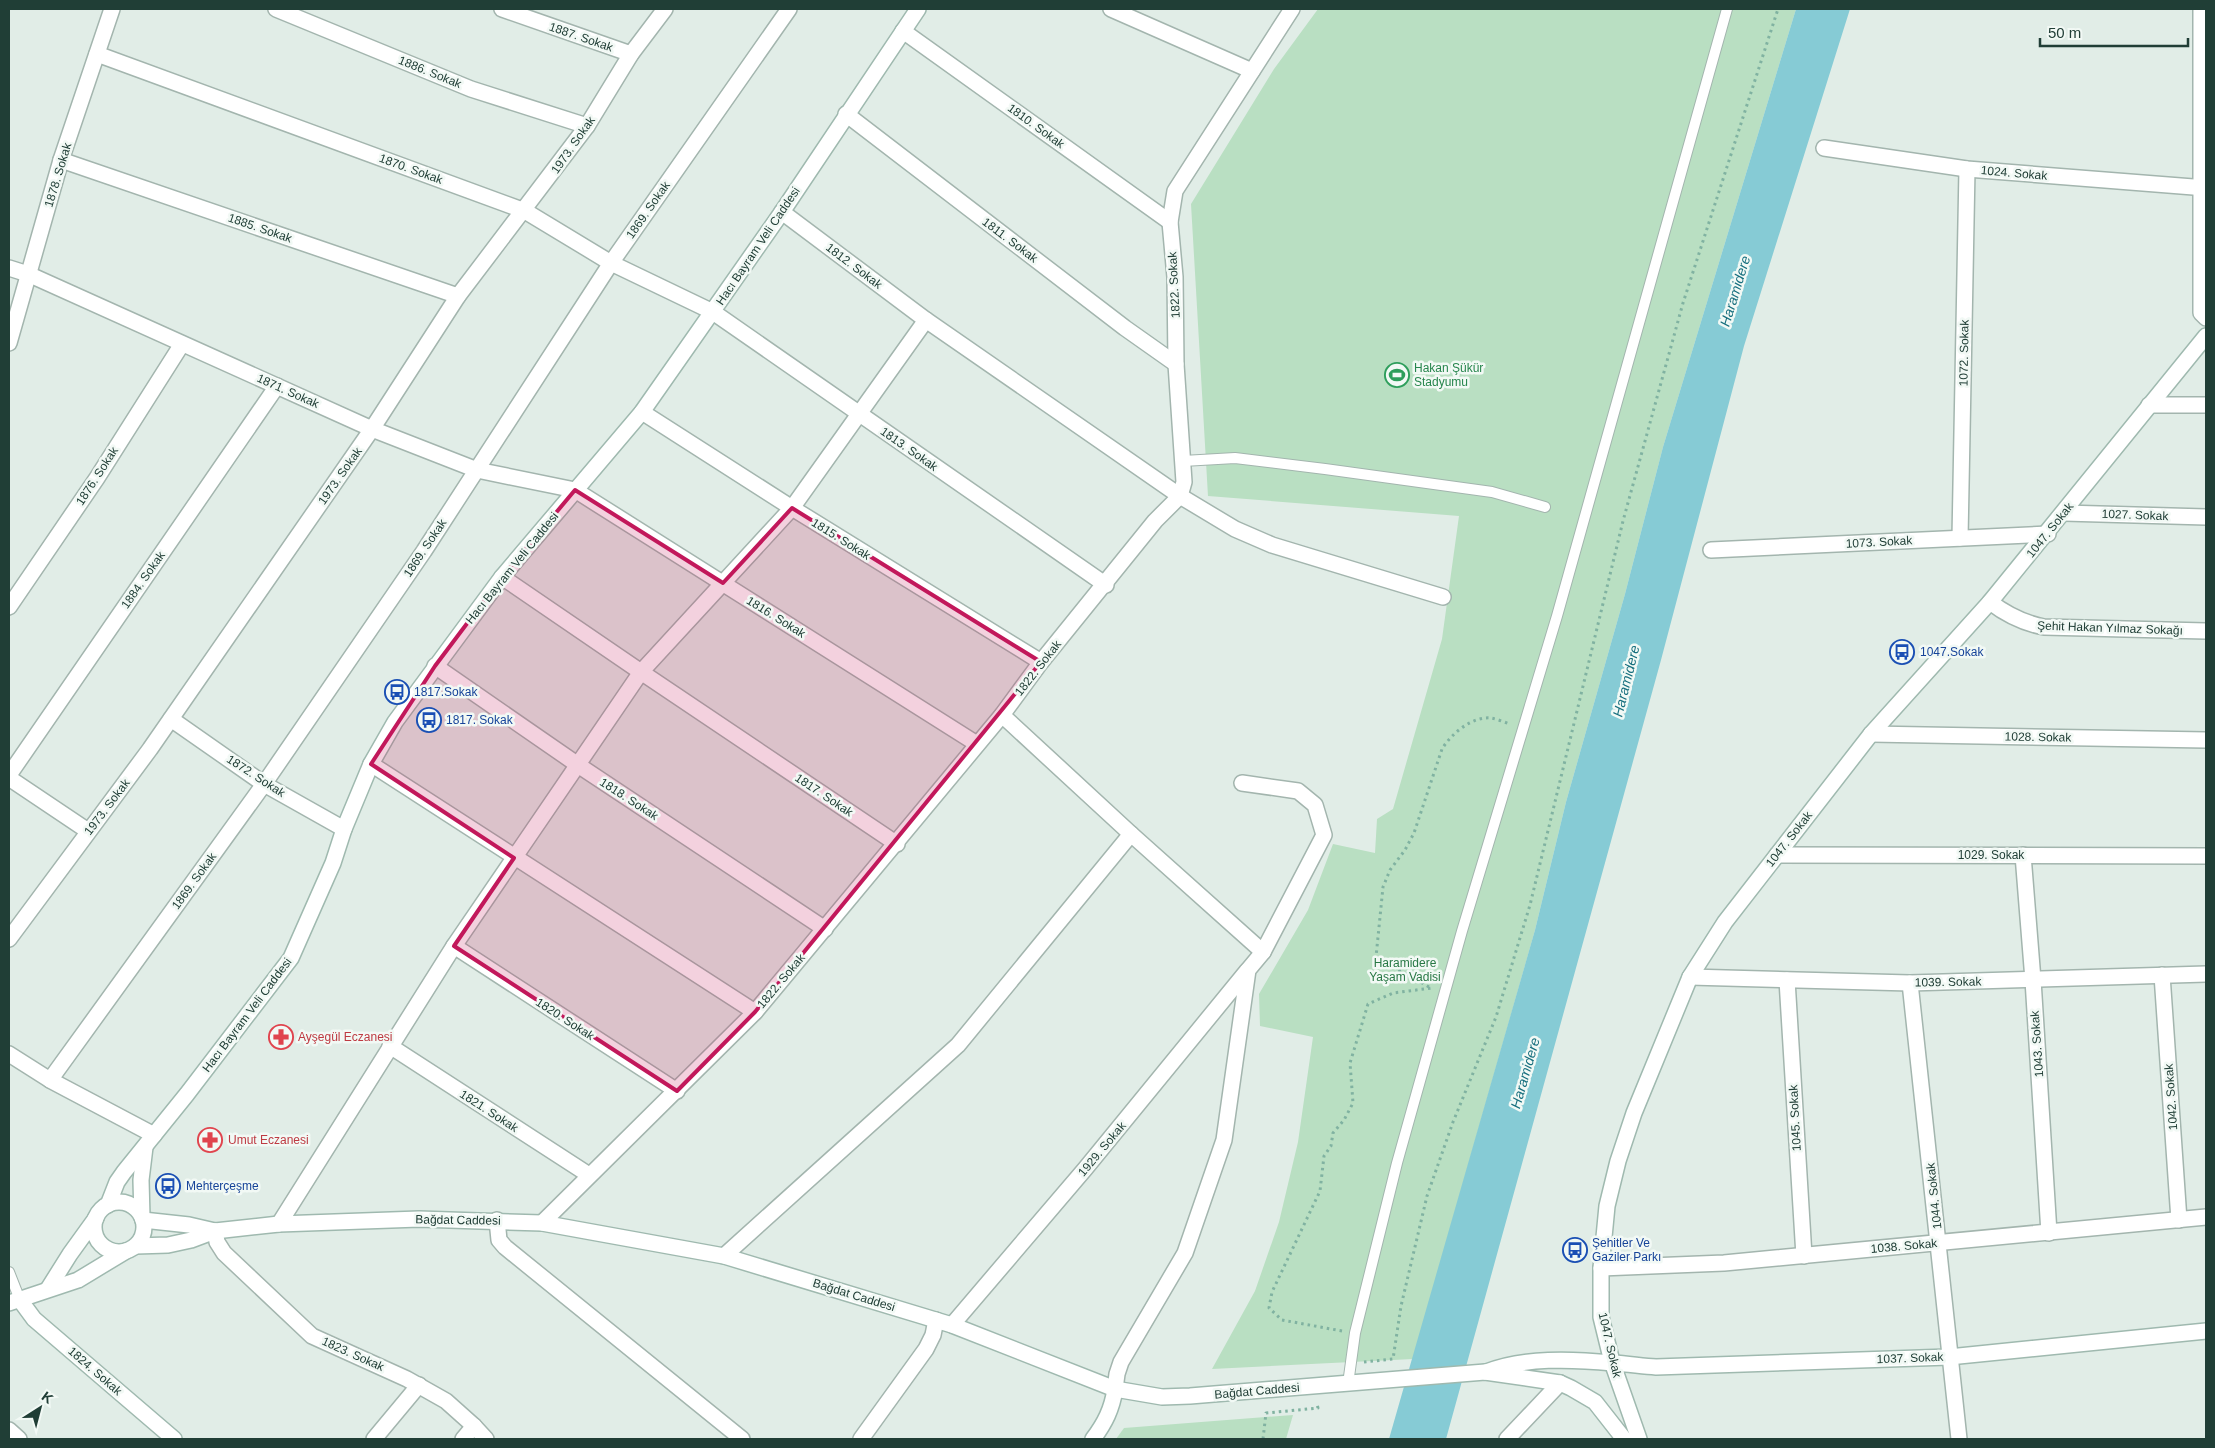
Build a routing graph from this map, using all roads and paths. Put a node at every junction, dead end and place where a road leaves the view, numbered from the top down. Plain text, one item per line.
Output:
1 (112, 9) edge
2 (276, 9) edge
3 (502, 9) edge
4 (665, 9) edge
5 (789, 9) edge
6 (918, 9) edge
7 (1111, 9) edge
8 (1292, 9) edge
9 (1726, 9) edge
10 (1778, 9) edge
11 (2201, 9) edge
12 (903, 31) junction
13 (97, 54) junction
14 (631, 54) junction
15 (1252, 70) junction
16 (2204, 73) edge
17 (846, 114) junction
18 (587, 126) junction
19 (1824, 148) dead end
20 (61, 160) junction
21 (1967, 169) junction
22 (2204, 188) edge
23 (525, 210) junction
24 (782, 212) junction
25 (1170, 222) junction
26 (611, 263) junction
27 (9, 268) edge
28 (28, 274) junction
29 (458, 296) junction
30 (713, 312) junction
31 (2206, 318) edge
32 (926, 320) junction
33 (2206, 336) edge
34 (9, 343) edge
35 (182, 344) junction
36 (1176, 364) junction
37 (277, 386) junction
38 (2149, 405) junction
39 (2206, 405) edge
40 (642, 412) junction
41 (858, 414) junction
42 (372, 429) junction
43 (1183, 461) junction
44 (477, 470) junction
45 (576, 490) junction
46 (1180, 496) junction
47 (1545, 507) dead end
48 (792, 508) junction
49 (2064, 513) junction
50 (2206, 517) edge
51 (2048, 534) junction
52 (1960, 538) junction
53 (1711, 550) dead end
54 (502, 577) junction
55 (723, 583) junction
56 (1106, 584) junction
57 (1443, 597) dead end
58 (1990, 602) junction
59 (9, 606) edge
60 (2206, 631) edge
61 (1041, 662) junction
62 (435, 666) junction
63 (640, 672) junction
64 (1002, 715) junction
65 (171, 719) junction
66 (1524, 728) junction
67 (1871, 734) junction
68 (2206, 740) edge
69 (977, 744) junction
70 (371, 764) junction
71 (578, 765) junction
72 (9, 776) edge
73 (1242, 783) dead end
74 (264, 784) junction
75 (344, 829) junction
76 (88, 831) junction
77 (1131, 834) junction
78 (897, 844) junction
79 (1776, 855) junction
80 (2023, 855) junction
81 (2206, 856) edge
82 (514, 858) junction
83 (825, 929) junction
84 (9, 938) edge
85 (454, 946) junction
86 (1263, 952) junction
87 (1248, 970) junction
88 (2162, 974) junction
89 (2206, 974) edge
90 (1690, 977) junction
91 (1787, 980) junction
92 (2033, 980) junction
93 (1910, 983) junction
94 (1430, 987) junction
95 (1444, 993) junction
96 (755, 1012) junction
97 (390, 1046) junction
98 (9, 1054) edge
99 (50, 1080) junction
100 (677, 1091) junction
101 (149, 1141) junction
102 (589, 1175) junction
103 (108, 1205) junction
104 (97, 1216) junction
105 (2206, 1217) edge
106 (143, 1218) junction
107 (497, 1220) junction
108 (2179, 1220) junction
109 (542, 1223) junction
110 (279, 1224) junction
111 (215, 1231) junction
112 (2049, 1233) junction
113 (1939, 1243) junction
114 (131, 1249) junction
115 (724, 1256) junction
116 (1804, 1256) junction
117 (1601, 1268) junction
118 (9, 1272) edge
119 (48, 1289) junction
120 (14, 1301) edge
121 (936, 1320) junction
122 (952, 1325) junction
123 (2206, 1331) edge
124 (1355, 1333) junction
125 (1949, 1357) junction
126 (1612, 1362) junction
127 (1350, 1364) junction
128 (1485, 1372) junction
129 (1560, 1383) junction
130 (1348, 1384) junction
131 (419, 1385) junction
132 (1115, 1389) junction
133 (1317, 1404) dead end
134 (474, 1426) junction
135 (9, 1430) edge
136 (19, 1439) edge
137 (174, 1439) edge
138 (374, 1439) edge
139 (463, 1439) edge
140 (486, 1439) edge
141 (742, 1439) edge
142 (862, 1439) edge
143 (1093, 1439) edge
144 (1263, 1439) edge
145 (1507, 1439) edge
146 (1624, 1439) edge
147 (1639, 1439) edge
148 (1959, 1439) edge

1 - 13 street, 1878. Sokak
2 - 18 street, 1886. Sokak
3 - 14 street, 1887. Sokak
4 - 14 street, 1973. Sokak
5 - 26 street, 1869. Sokak
6 - 12 street, Hacı Bayram Veli Caddesi
7 - 15 street
8 - 15 street, 1822. Sokak
9 - 66 lane
10 - 127 path
11 - 16 street
12 - 17 street, Hacı Bayram Veli Caddesi
12 - 25 street, 1810. Sokak
13 - 20 street, 1878. Sokak
13 - 23 street, 1870. Sokak
14 - 18 street, 1973. Sokak
15 - 25 street, 1822. Sokak
16 - 22 street
17 - 24 street, Hacı Bayram Veli Caddesi
17 - 36 street, 1811. Sokak
18 - 23 street, 1973. Sokak
19 - 21 street, 1024. Sokak
20 - 28 street, 1878. Sokak
20 - 29 street, 1885. Sokak
21 - 22 street, 1024. Sokak
21 - 52 street, 1072. Sokak
22 - 31 street
23 - 26 street, 1870. Sokak
23 - 29 street, 1973. Sokak
24 - 30 street, Hacı Bayram Veli Caddesi
24 - 32 street, 1812. Sokak
25 - 36 street, 1822. Sokak
26 - 30 street, 1870. Sokak
26 - 44 street, 1869. Sokak
27 - 28 street, 1871. Sokak
28 - 34 street, 1878. Sokak
28 - 35 street, 1871. Sokak
29 - 42 street, 1973. Sokak
30 - 40 street, Hacı Bayram Veli Caddesi
30 - 41 street, 1813. Sokak
32 - 41 street
32 - 46 street, 1812. Sokak
33 - 38 street, 1047. Sokak
35 - 37 street, 1871. Sokak
35 - 59 street, 1876. Sokak
36 - 43 street, 1822. Sokak
37 - 42 street, 1871. Sokak
37 - 72 street, 1884. Sokak
38 - 39 street
38 - 49 street, 1047. Sokak
40 - 45 street, Hacı Bayram Veli Caddesi
40 - 48 street, 1815. Sokak
41 - 48 street
41 - 56 street, 1813. Sokak
42 - 44 street, 1871. Sokak
42 - 65 street, 1973. Sokak
43 - 46 street, 1822. Sokak
43 - 47 lane
44 - 45 street, 1871. Sokak
44 - 74 street, 1869. Sokak
45 - 54 street, Hacı Bayram Veli Caddesi
45 - 55 street, 1816. Sokak
46 - 56 street, 1822. Sokak
46 - 57 street, 1812. Sokak
48 - 55 street
48 - 61 street, 1815. Sokak
49 - 50 street, 1027. Sokak
49 - 51 street, 1047. Sokak
51 - 52 street, 1073. Sokak
51 - 58 street, 1047. Sokak
52 - 53 street, 1073. Sokak
54 - 62 street, Hacı Bayram Veli Caddesi
54 - 63 street, 1817. Sokak
55 - 63 street
55 - 69 street, 1816. Sokak
56 - 61 street, 1822. Sokak
58 - 60 street, Şehit Hakan Yılmaz Sokağı
58 - 67 street, 1047. Sokak
61 - 64 street, 1822. Sokak
62 - 70 street, Hacı Bayram Veli Caddesi
62 - 71 street, 1818. Sokak
63 - 71 street
63 - 78 street, 1817. Sokak
64 - 69 street, 1822. Sokak
64 - 77 street
65 - 74 street, 1872. Sokak
65 - 76 street, 1973. Sokak
66 - 94 path
66 - 95 lane
67 - 68 street, 1028. Sokak
67 - 79 street, 1047. Sokak
69 - 78 street, 1822. Sokak
70 - 75 street, Hacı Bayram Veli Caddesi
70 - 82 street
71 - 82 street
71 - 83 street, 1818. Sokak
72 - 76 street
73 - 86 street, 1929. Sokak
74 - 75 street, 1872. Sokak
74 - 99 street, 1869. Sokak
75 - 101 street, Hacı Bayram Veli Caddesi
76 - 84 street, 1973. Sokak
77 - 86 street
77 - 115 street
78 - 83 street, 1822. Sokak
79 - 80 street, 1029. Sokak
79 - 90 street, 1047. Sokak
80 - 81 street, 1029. Sokak
80 - 92 street, 1043. Sokak
82 - 85 street
82 - 96 street
83 - 96 street, 1822. Sokak
85 - 97 street
85 - 100 street, 1820. Sokak
86 - 87 street, 1929. Sokak
87 - 122 street, 1929. Sokak
87 - 132 street
88 - 89 street, 1039. Sokak
88 - 92 street, 1039. Sokak
88 - 108 street, 1042. Sokak
90 - 91 street, 1039. Sokak
90 - 117 street, 1047. Sokak
91 - 93 street, 1039. Sokak
91 - 116 street, 1045. Sokak
92 - 93 street, 1039. Sokak
92 - 112 street, 1043. Sokak
93 - 113 street, 1044. Sokak
94 - 95 path
94 - 124 path
95 - 124 lane
96 - 100 street, 1822. Sokak
97 - 102 street, 1821. Sokak
97 - 110 street
98 - 99 street
99 - 101 street
100 - 102 street, 1822. Sokak
101 - 103 street, Hacı Bayram Veli Caddesi
101 - 106 street
102 - 109 street, 1822. Sokak
103 - 104 street
103 - 106 street
104 - 114 street
104 - 119 street
105 - 108 street, 1038. Sokak
106 - 111 street, Bağdat Caddesi
106 - 114 street
107 - 109 street, Bağdat Caddesi
107 - 110 street, Bağdat Caddesi
107 - 141 street
108 - 112 street, 1038. Sokak
109 - 115 street, Bağdat Caddesi
110 - 111 street, Bağdat Caddesi
111 - 114 street, Bağdat Caddesi
111 - 131 street, 1823. Sokak
112 - 113 street, 1038. Sokak
113 - 116 street, 1038. Sokak
113 - 125 street, 1044. Sokak
114 - 119 street
115 - 121 street, Bağdat Caddesi
116 - 117 street, 1038. Sokak
117 - 126 street, 1047. Sokak
118 - 120 lane
119 - 120 street
120 - 137 street, 1824. Sokak
121 - 122 street, Bağdat Caddesi
121 - 142 street
122 - 132 street, Bağdat Caddesi
123 - 125 street, 1037. Sokak
124 - 127 lane
125 - 126 street, 1037. Sokak
125 - 148 street, 1044. Sokak
126 - 128 street, 1037. Sokak
126 - 147 street, 1047. Sokak
127 - 130 lane
128 - 129 street
128 - 130 street, Bağdat Caddesi
129 - 145 street
129 - 146 street
130 - 132 street, Bağdat Caddesi
131 - 134 street, 1823. Sokak
131 - 138 street
132 - 143 street
133 - 144 path
134 - 139 street
134 - 140 street, 1823. Sokak
135 - 136 street

